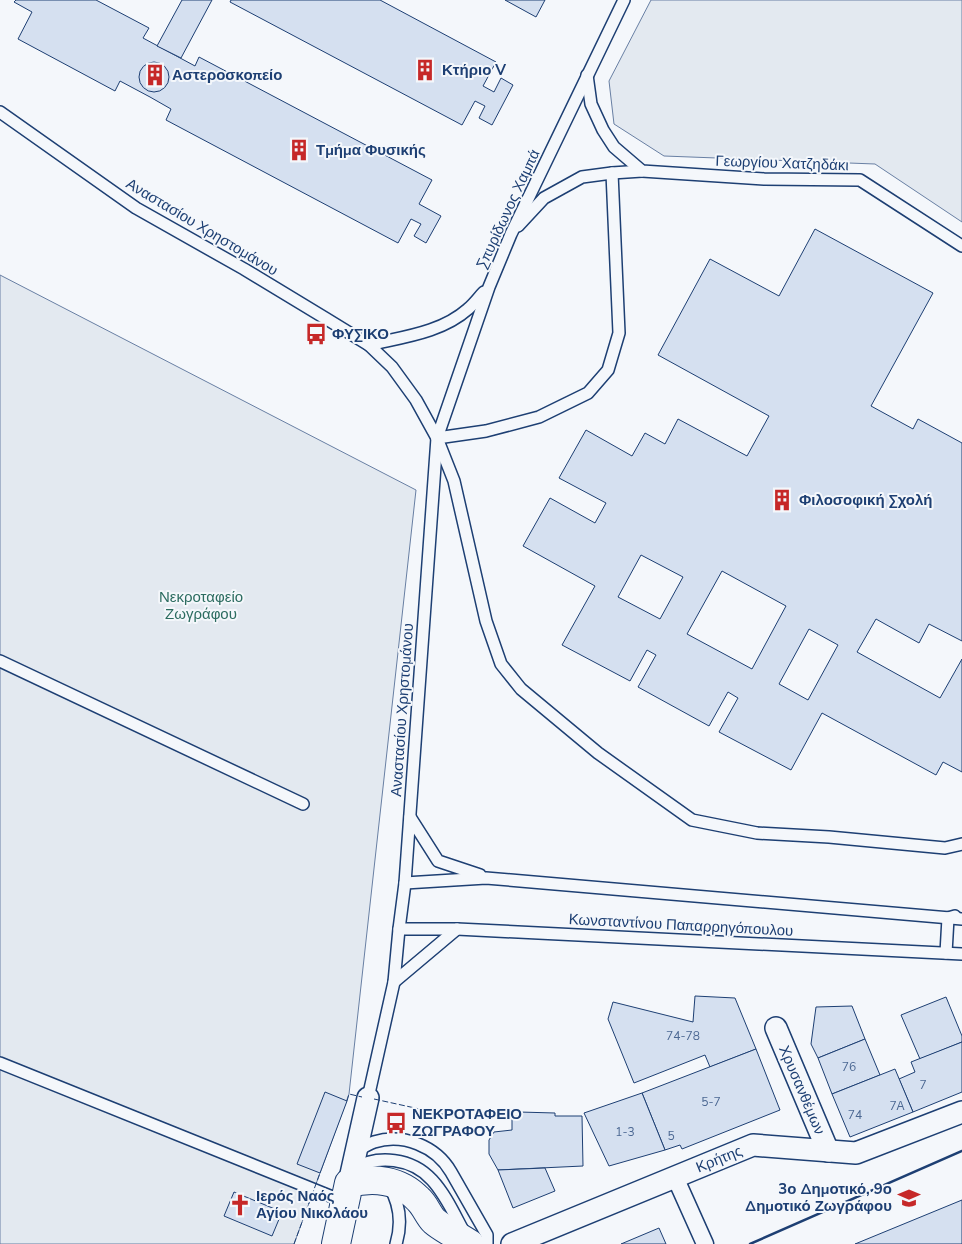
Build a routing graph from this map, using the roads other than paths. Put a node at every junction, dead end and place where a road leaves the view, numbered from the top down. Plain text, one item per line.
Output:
1 (624, 0) edge
2 (587, 75) junction
3 (0, 112) edge
4 (642, 171) junction
5 (612, 173) junction
6 (511, 234) junction
7 (962, 246) edge
8 (489, 286) junction
9 (368, 345) junction
10 (437, 438) junction
11 (0, 661) edge
12 (303, 804) dead end
13 (410, 817) junction
14 (962, 844) edge
15 (486, 878) junction
16 (405, 883) junction
17 (962, 914) edge
18 (948, 918) junction
19 (962, 918) edge
20 (399, 929) junction
21 (457, 929) junction
22 (946, 953) junction
23 (962, 954) edge
24 (394, 982) junction
25 (776, 1028) dead end
26 (0, 1062) edge
27 (368, 1098) joint
28 (962, 1112) edge
29 (828, 1151) junction
30 (351, 1176) junction
31 (675, 1178) junction
32 (386, 1181) junction
33 (336, 1244) edge
34 (396, 1244) edge
35 (471, 1244) edge
36 (487, 1244) edge
37 (512, 1244) edge
38 (705, 1244) edge

1 - 2 lane, Σπυρίδωνος Χαμπά
2 - 4 lane
2 - 6 lane, Σπυρίδωνος Χαμπά
3 - 9 lane, Αναστασίου Χρηστομάνου
4 - 5 lane, Γεωργίου Χατζηδάκι
4 - 7 lane, Γεωργίου Χατζηδάκι
5 - 6 lane, Γεωργίου Χατζηδάκι
5 - 10 lane
6 - 8 lane, Σπυρίδωνος Χαμπά
8 - 9 lane
8 - 10 lane, Σπυρίδωνος Χαμπά
9 - 10 lane, Αναστασίου Χρηστομάνου
10 - 13 lane, Αναστασίου Χρηστομάνου
10 - 14 lane
11 - 12 lane
13 - 15 lane
13 - 16 lane, Αναστασίου Χρηστομάνου
15 - 16 lane, Κωνσταντίνου Παπαρρηγόπουλου
15 - 18 lane, Κωνσταντίνου Παπαρρηγόπουλου
16 - 20 lane, Αναστασίου Χρηστομάνου
17 - 18 lane
18 - 19 lane, Κωνσταντίνου Παπαρρηγόπουλου
18 - 22 lane
20 - 21 lane, Κωνσταντίνου Παπαρρηγόπουλου
20 - 24 lane, Αναστασίου Χρηστομάνου
21 - 22 lane, Κωνσταντίνου Παπαρρηγόπουλου
21 - 24 lane
22 - 23 lane, Κωνσταντίνου Παπαρρηγόπουλου
24 - 27 lane, Αναστασίου Χρηστομάνου
25 - 29 street, Χρυσανθέμων
26 - 30 lane
27 - 30 street
28 - 29 street, Κρήτης
29 - 31 street, Κρήτης
30 - 32 street
30 - 33 street
30 - 35 lane
30 - 36 lane
31 - 37 street, Κρήτης
31 - 38 street
32 - 34 lane
32 - 35 street

